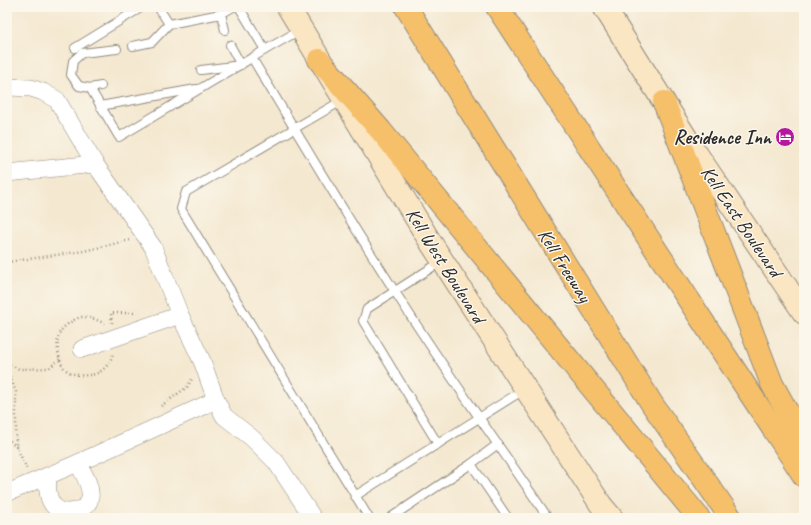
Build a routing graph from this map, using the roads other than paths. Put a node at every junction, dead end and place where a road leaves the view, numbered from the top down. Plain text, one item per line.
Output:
1 (142, 7) edge
2 (158, 7) edge
3 (233, 7) edge
4 (239, 7) edge
5 (288, 7) edge
6 (406, 7) edge
7 (497, 7) edge
8 (604, 7) edge
9 (221, 14) junction
10 (170, 24) junction
11 (301, 29) junction
12 (225, 30) dead end
13 (133, 46) dead end
14 (230, 46) dead end
15 (75, 48) dead end
16 (117, 49) dead end
17 (265, 50) junction
18 (252, 58) junction
19 (319, 60) junction
20 (241, 64) junction
21 (201, 70) dead end
22 (101, 86) dead end
23 (7, 87) edge
24 (90, 88) junction
25 (201, 88) junction
26 (344, 100) junction
27 (664, 102) junction
28 (100, 106) junction
29 (294, 129) junction
30 (95, 164) junction
31 (7, 173) edge
32 (443, 261) junction
33 (394, 291) junction
34 (804, 313) edge
35 (180, 315) junction
36 (82, 349) dead end
37 (526, 389) junction
38 (216, 400) junction
39 (478, 418) junction
40 (804, 442) edge
41 (438, 444) junction
42 (498, 444) junction
43 (78, 463) junction
44 (471, 464) junction
45 (48, 476) junction
46 (804, 476) edge
47 (7, 493) edge
48 (355, 496) junction
49 (313, 518) edge
50 (369, 518) edge
51 (390, 518) edge
52 (508, 518) edge
53 (548, 518) edge
54 (612, 518) edge
55 (699, 518) edge
56 (731, 518) edge

1 - 15 lane
2 - 10 lane
3 - 9 lane
4 - 17 lane
5 - 11 main road, Kell West Boulevard
6 - 56 highway, Kell Freeway
7 - 46 highway
8 - 27 main road, Kell East Boulevard
9 - 10 lane
9 - 12 lane
10 - 13 lane
11 - 17 lane
11 - 19 main road, Kell West Boulevard
14 - 20 lane
16 - 24 lane
17 - 18 lane
18 - 20 lane
18 - 29 lane
19 - 26 main road, Kell West Boulevard
19 - 55 highway
20 - 21 lane
20 - 25 lane
22 - 24 lane
23 - 30 street
24 - 28 lane
25 - 28 lane
25 - 28 lane
26 - 29 lane
26 - 32 main road, Kell West Boulevard
27 - 34 main road, Kell East Boulevard
27 - 40 highway
29 - 33 lane
29 - 48 lane
30 - 31 street
30 - 35 street
32 - 33 lane
32 - 37 main road, Kell West Boulevard
33 - 39 lane
33 - 41 lane
35 - 36 street
35 - 38 street
37 - 39 lane
37 - 54 main road, Kell West Boulevard
38 - 43 street
38 - 49 street
39 - 41 lane
39 - 42 lane
41 - 48 lane
42 - 44 lane
42 - 53 lane
43 - 45 street
43 - 45 street
44 - 51 lane
44 - 52 lane
45 - 47 street
48 - 50 lane

